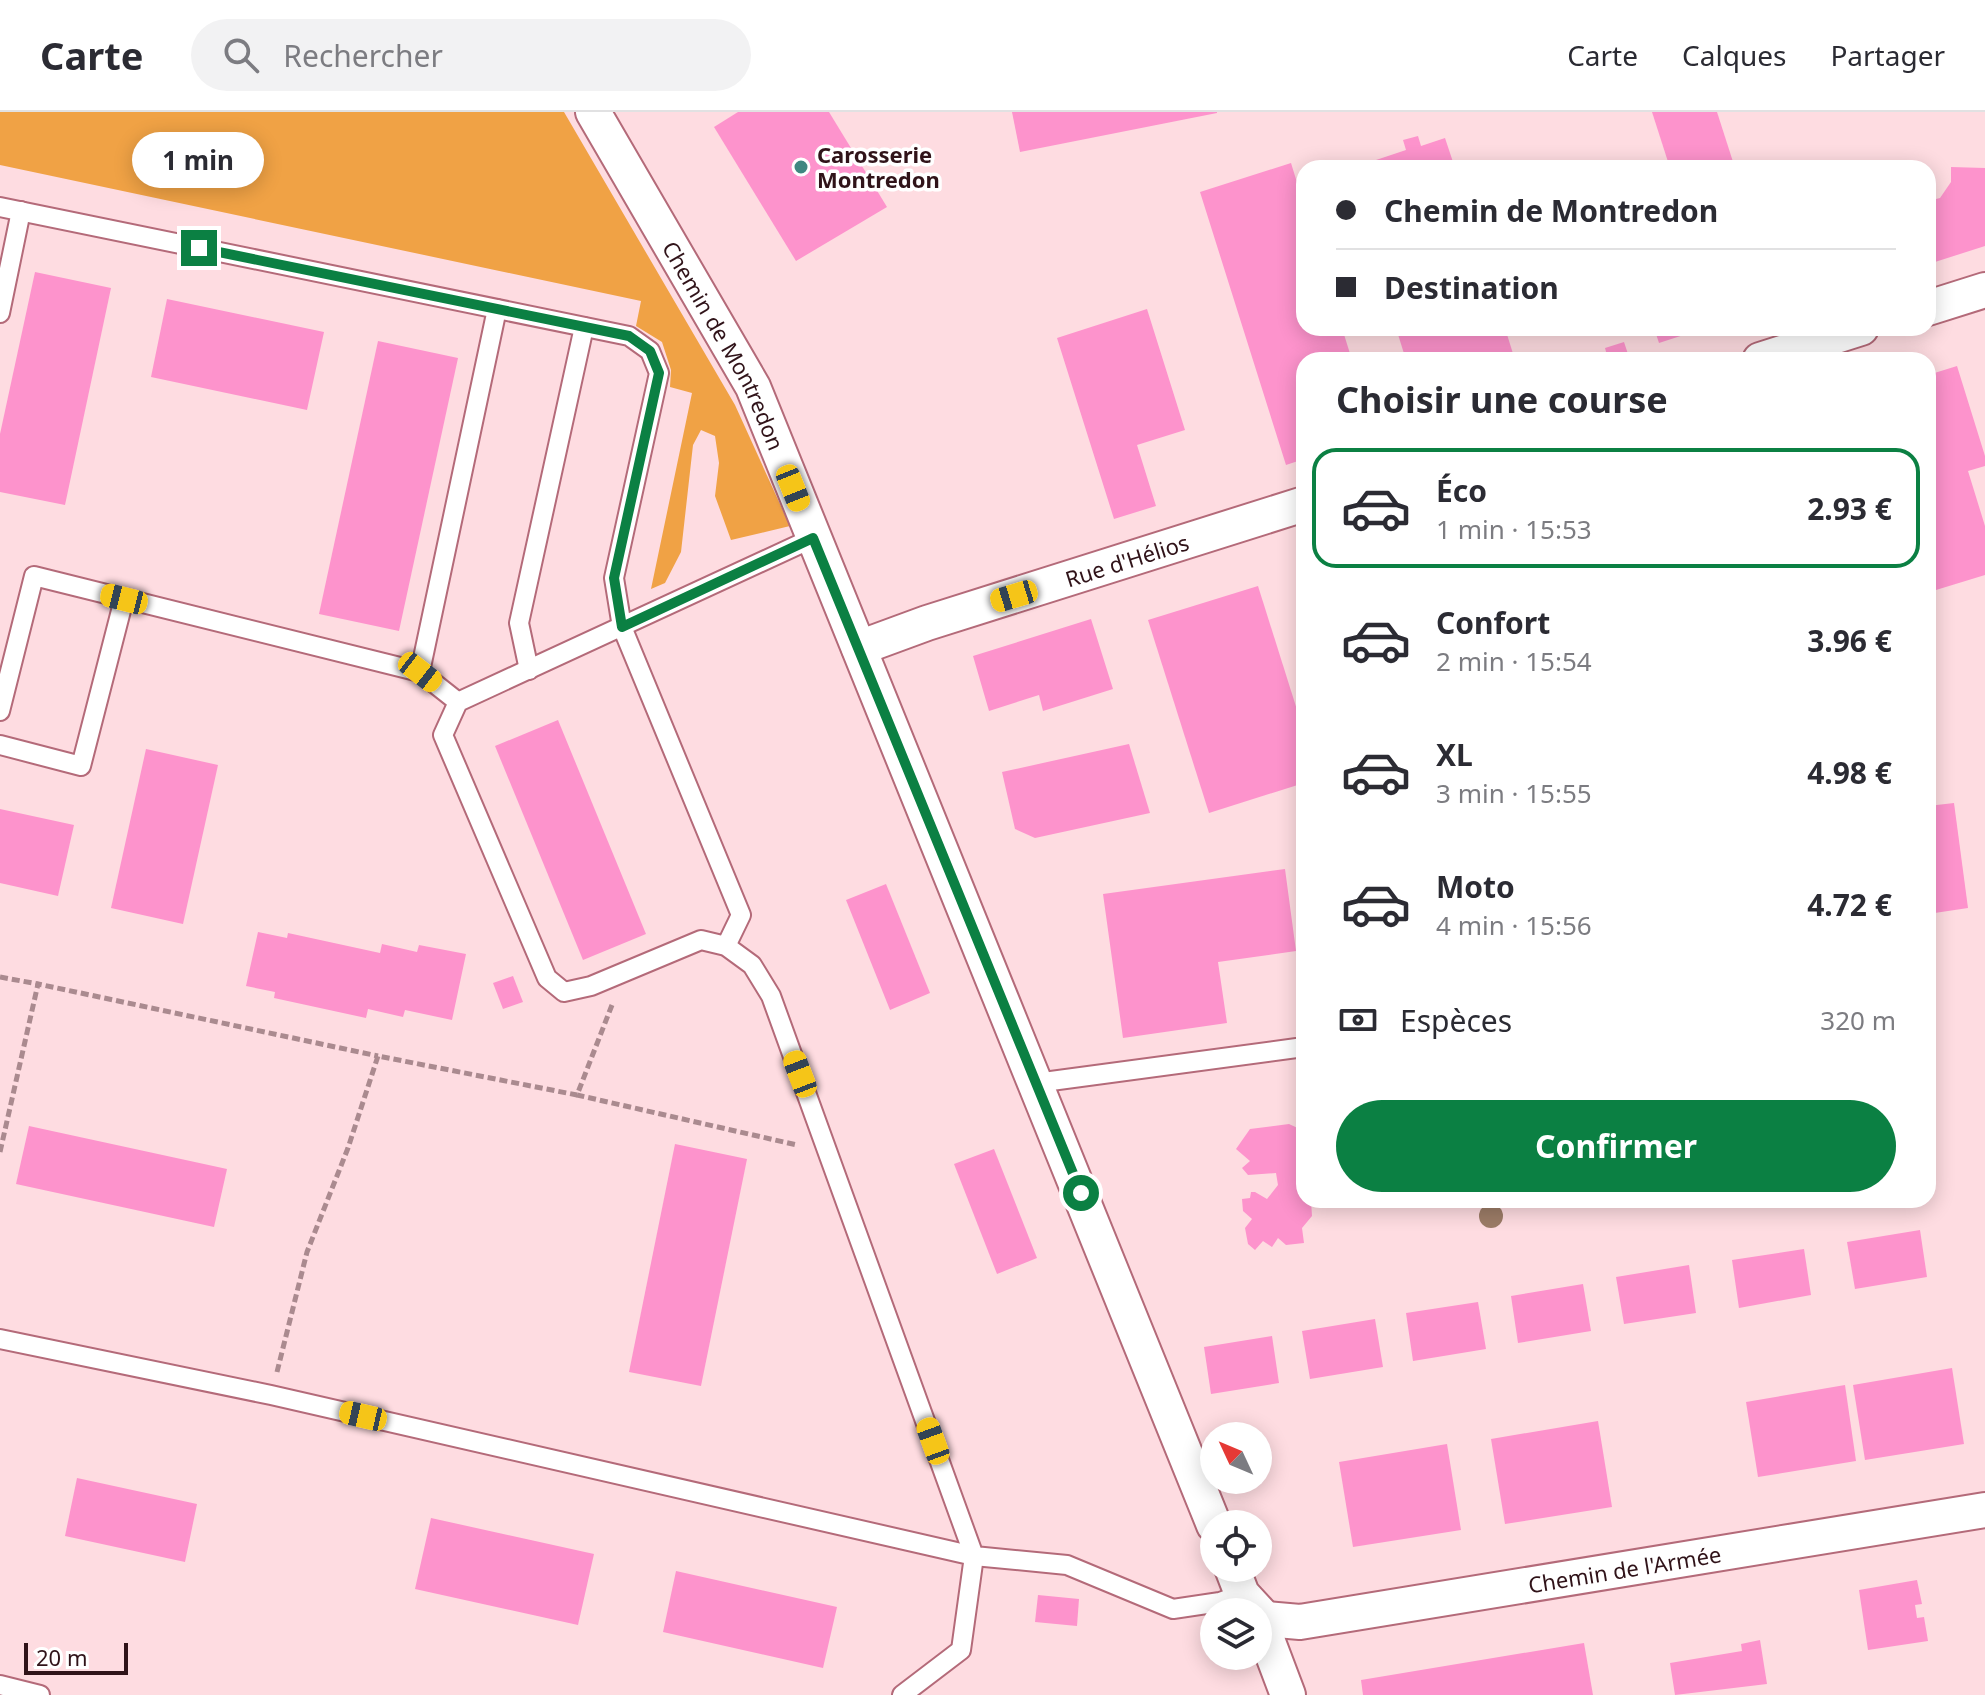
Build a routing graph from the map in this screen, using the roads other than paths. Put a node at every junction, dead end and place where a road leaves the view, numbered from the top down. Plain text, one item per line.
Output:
1 (593, 112) edge
2 (0, 207) edge
3 (21, 211) junction
4 (1985, 290) edge
5 (1936, 305) edge
6 (497, 309) junction
7 (0, 313) edge
8 (584, 327) junction
9 (1836, 336) edge
10 (1785, 352) edge
11 (1296, 507) edge
12 (813, 538) junction
13 (124, 599) junction
14 (622, 627) junction
15 (859, 648) junction
16 (529, 670) junction
17 (420, 672) junction
18 (458, 702) junction
19 (0, 711) edge
20 (0, 745) edge
21 (726, 946) junction
22 (1296, 1048) edge
23 (1036, 1083) junction
24 (0, 1339) edge
25 (1208, 1510) edge
26 (1985, 1510) edge
27 (974, 1556) junction
28 (1246, 1594) edge
29 (0, 1685) edge
30 (40, 1695) edge
31 (902, 1695) edge
32 (1288, 1695) edge

1 - 12 street, Chemin de Montredon
2 - 3 lane
3 - 6 lane
3 - 7 lane
4 - 5 street
6 - 8 lane
6 - 17 lane
8 - 14 lane
8 - 16 lane
9 - 10 street
11 - 15 street, Rue d'Hélios
12 - 14 lane
12 - 15 street, Chemin de Montredon
13 - 17 lane
13 - 19 lane
13 - 20 lane
14 - 16 lane
14 - 21 lane
15 - 23 street, Chemin de Montredon
16 - 18 lane
17 - 18 lane
18 - 21 lane
21 - 27 lane
22 - 23 lane
23 - 25 street, Chemin de Montredon
24 - 27 lane
26 - 28 street, Chemin de l'Armée
27 - 28 lane
27 - 31 lane
28 - 32 street
29 - 30 lane

